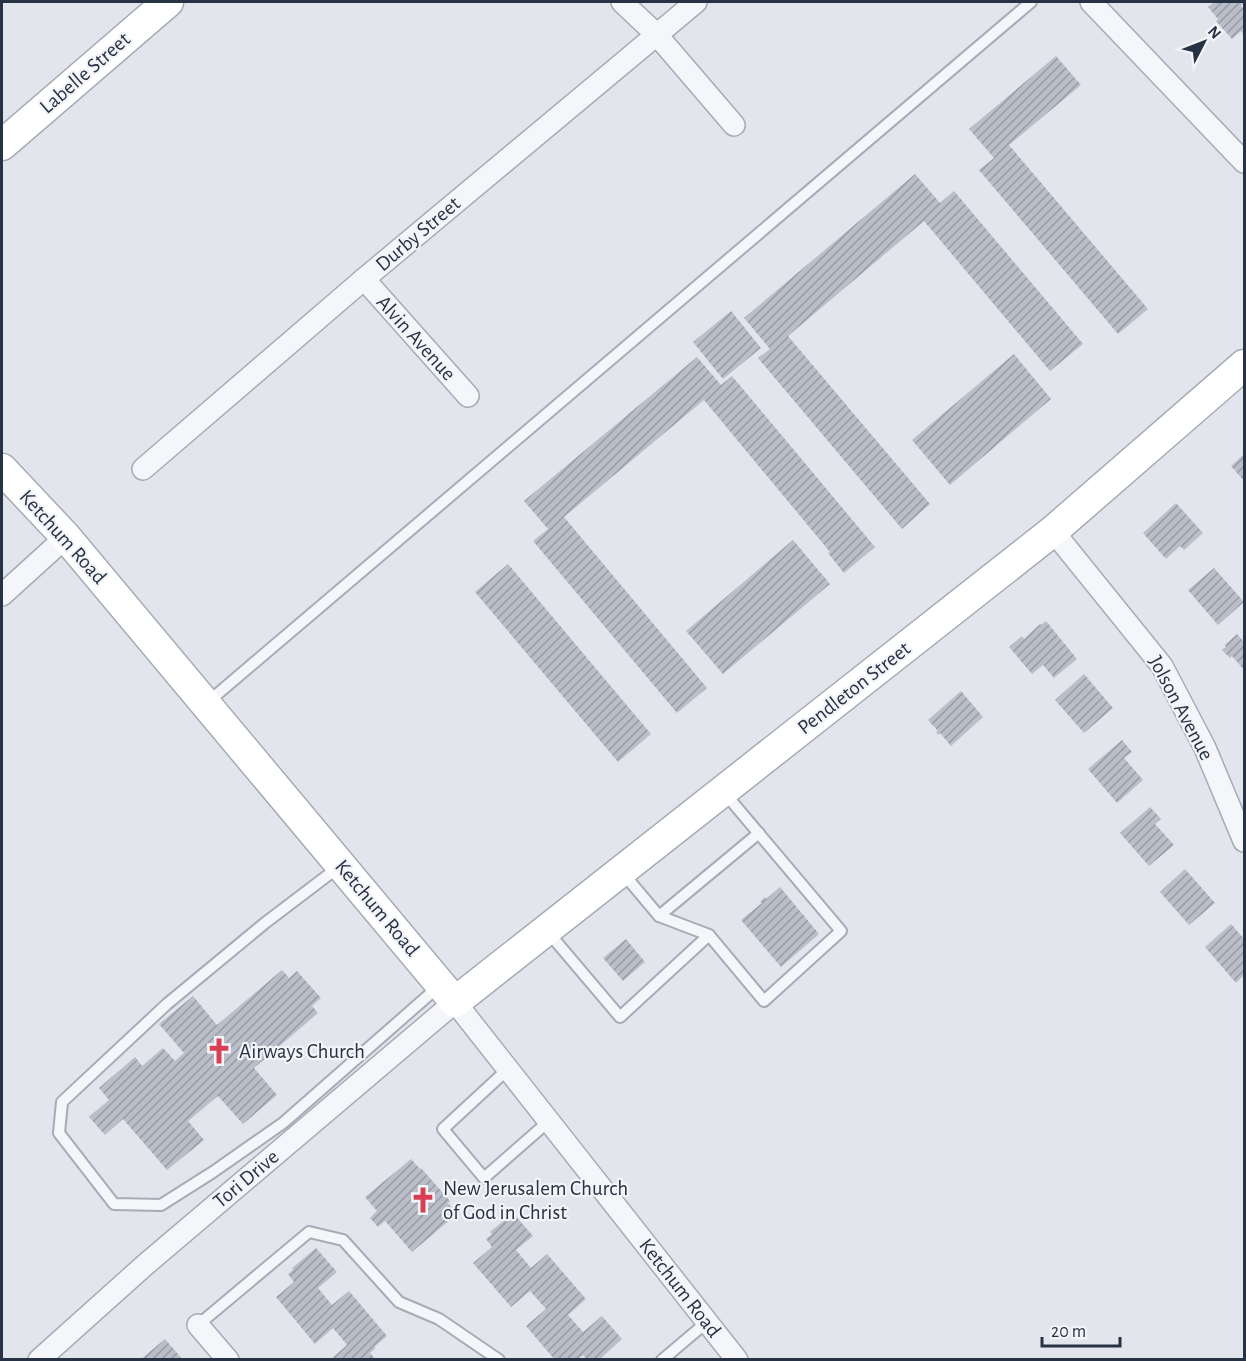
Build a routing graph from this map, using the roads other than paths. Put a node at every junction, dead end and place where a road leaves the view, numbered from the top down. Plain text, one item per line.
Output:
1 (168, 2) edge
2 (622, 2) edge
3 (696, 2) edge
4 (1031, 2) edge
5 (1091, 2) edge
6 (656, 34) junction
7 (734, 125) dead end
8 (2, 145) edge
9 (1245, 162) edge
10 (364, 279) junction
11 (1245, 365) edge
12 (468, 396) dead end
13 (2, 469) edge
14 (143, 469) dead end
15 (1053, 531) junction
16 (66, 537) junction
17 (2, 596) edge
18 (205, 704) junction
19 (723, 791) junction
20 (759, 833) junction
21 (1245, 841) edge
22 (341, 866) junction
23 (621, 871) junction
24 (659, 916) junction
25 (546, 930) junction
26 (709, 935) junction
27 (448, 993) junction
28 (508, 1069) junction
29 (549, 1121) junction
30 (708, 1322) junction
31 (198, 1325) joint
32 (39, 1359) edge
33 (228, 1359) edge
34 (499, 1359) edge
35 (662, 1359) edge
36 (737, 1359) edge

1 - 8 main road, Labelle Street
2 - 6 street
3 - 6 street, Durby Street
4 - 18 lane
5 - 9 street
6 - 7 street
6 - 10 street, Durby Street
10 - 12 street, Alvin Avenue
10 - 14 street, Durby Street
11 - 15 main road, Pendleton Street
13 - 16 main road, Ketchum Road
15 - 19 main road, Pendleton Street
15 - 21 street, Jolson Avenue
16 - 17 street
16 - 18 main road, Ketchum Road
18 - 22 main road, Ketchum Road
19 - 20 lane
19 - 23 main road, Pendleton Street
20 - 24 lane
20 - 26 lane
22 - 27 main road, Ketchum Road
22 - 27 lane
23 - 24 lane
23 - 25 main road, Pendleton Street
24 - 26 lane
25 - 26 lane
25 - 27 main road, Pendleton Street
27 - 28 street, Ketchum Road
27 - 32 street, Tori Drive
28 - 29 street, Ketchum Road
28 - 29 lane
29 - 30 street, Ketchum Road
30 - 35 lane
30 - 36 street, Ketchum Road
31 - 33 street
31 - 34 lane

